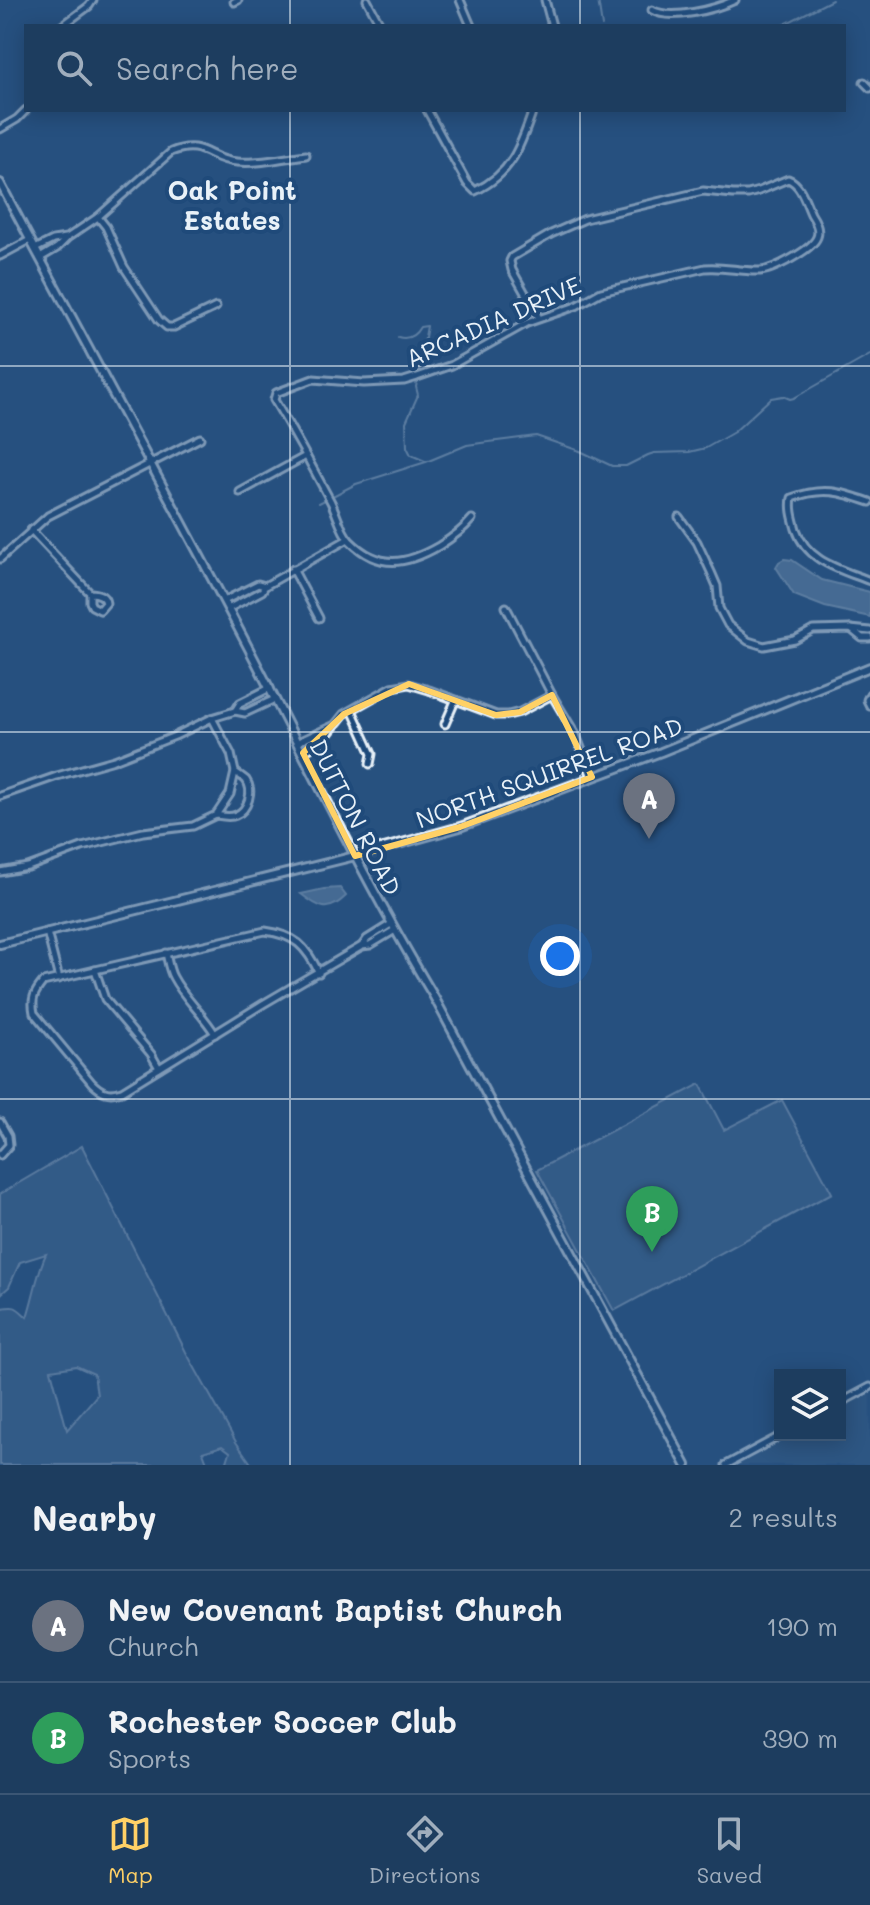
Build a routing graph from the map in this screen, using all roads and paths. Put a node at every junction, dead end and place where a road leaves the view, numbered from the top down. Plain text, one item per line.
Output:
1 (93, 0) edge
2 (367, 0) edge
3 (460, 0) edge
4 (545, 0) edge
5 (735, 0) edge
6 (652, 10) dead end
7 (65, 24) edge
8 (380, 24) edge
9 (470, 24) edge
10 (551, 24) edge
11 (864, 82) dead end
12 (870, 88) edge
13 (24, 112) edge
14 (431, 112) edge
15 (532, 112) edge
16 (0, 129) edge
17 (306, 155) dead end
18 (0, 183) edge
19 (98, 217) junction
20 (67, 238) junction
21 (30, 240) junction
22 (53, 240) junction
23 (57, 248) junction
24 (35, 249) junction
25 (0, 256) edge
26 (40, 258) junction
27 (216, 307) dead end
28 (539, 318) junction
29 (200, 438) dead end
30 (306, 456) junction
31 (151, 464) junction
32 (240, 492) dead end
33 (870, 502) edge
34 (679, 517) dead end
35 (472, 519) dead end
36 (31, 530) junction
37 (348, 539) junction
38 (0, 559) edge
39 (293, 569) junction
40 (870, 581) edge
41 (265, 586) junction
42 (90, 593) dead end
43 (224, 601) junction
44 (506, 607) dead end
45 (228, 609) junction
46 (319, 618) dead end
47 (850, 629) junction
48 (870, 631) edge
49 (870, 638) edge
50 (870, 667) edge
51 (270, 688) junction
52 (870, 694) edge
53 (552, 695) junction
54 (275, 699) junction
55 (455, 701) junction
56 (870, 706) edge
57 (352, 710) junction
58 (235, 711) junction
59 (212, 718) junction
60 (445, 724) dead end
61 (334, 726) junction
62 (298, 742) junction
63 (303, 753) junction
64 (370, 764) dead end
65 (235, 772) junction
66 (592, 777) junction
67 (0, 796) edge
68 (216, 815) junction
69 (355, 856) junction
70 (0, 872) edge
71 (393, 927) junction
72 (47, 932) junction
73 (0, 944) edge
74 (166, 953) junction
75 (95, 970) junction
76 (319, 973) junction
77 (59, 979) junction
78 (215, 1034) junction
79 (159, 1068) junction
80 (0, 1122) edge
81 (0, 1155) edge
82 (870, 1387) edge
83 (846, 1400) edge
84 (774, 1439) edge
85 (686, 1465) edge
86 (726, 1465) edge

1 - 7 street
2 - 8 street
3 - 9 street
4 - 10 street
5 - 6 street
11 - 12 street
13 - 16 street
14 - 15 street
17 - 19 street
18 - 21 street, DUTTON ROAD
19 - 20 street
19 - 27 street
20 - 22 street
20 - 23 street
21 - 24 street, DUTTON ROAD
21 - 25 street
22 - 23 street
22 - 24 street
23 - 26 street
24 - 26 street, DUTTON ROAD
26 - 31 street, DUTTON ROAD
28 - 28 street, ARCADIA DRIVE
28 - 30 street, ARCADIA DRIVE
29 - 31 street
30 - 32 street
30 - 37 street
31 - 36 street
31 - 43 street, DUTTON ROAD
33 - 40 street
34 - 47 street
35 - 37 street
36 - 38 street
36 - 42 street
37 - 39 street
39 - 41 street
39 - 46 street
41 - 43 street
41 - 45 street
43 - 45 street, DUTTON ROAD
44 - 53 street
45 - 51 street, DUTTON ROAD
47 - 48 street
47 - 49 street
50 - 66 street, NORTH SQUIRREL ROAD
51 - 54 street, DUTTON ROAD
51 - 58 street
52 - 56 street
53 - 55 street
53 - 66 street
54 - 58 street
54 - 62 street, DUTTON ROAD
55 - 57 street
55 - 60 street
57 - 61 street
57 - 64 street
58 - 59 street
59 - 65 street
59 - 67 street
61 - 62 street
61 - 63 street
62 - 63 street, DUTTON ROAD
63 - 69 street, DUTTON ROAD
65 - 68 street
65 - 68 street
66 - 69 street, NORTH SQUIRREL ROAD
68 - 70 street
69 - 71 street, DUTTON ROAD
69 - 72 street, NORTH SQUIRREL ROAD
71 - 76 street
71 - 85 street, DUTTON ROAD
72 - 73 street, NORTH SQUIRREL ROAD
72 - 77 street
74 - 75 street
74 - 76 street
74 - 78 street
75 - 77 street
75 - 79 street
76 - 78 street
77 - 79 street
78 - 79 street
80 - 81 street
82 - 83 street
84 - 86 street

